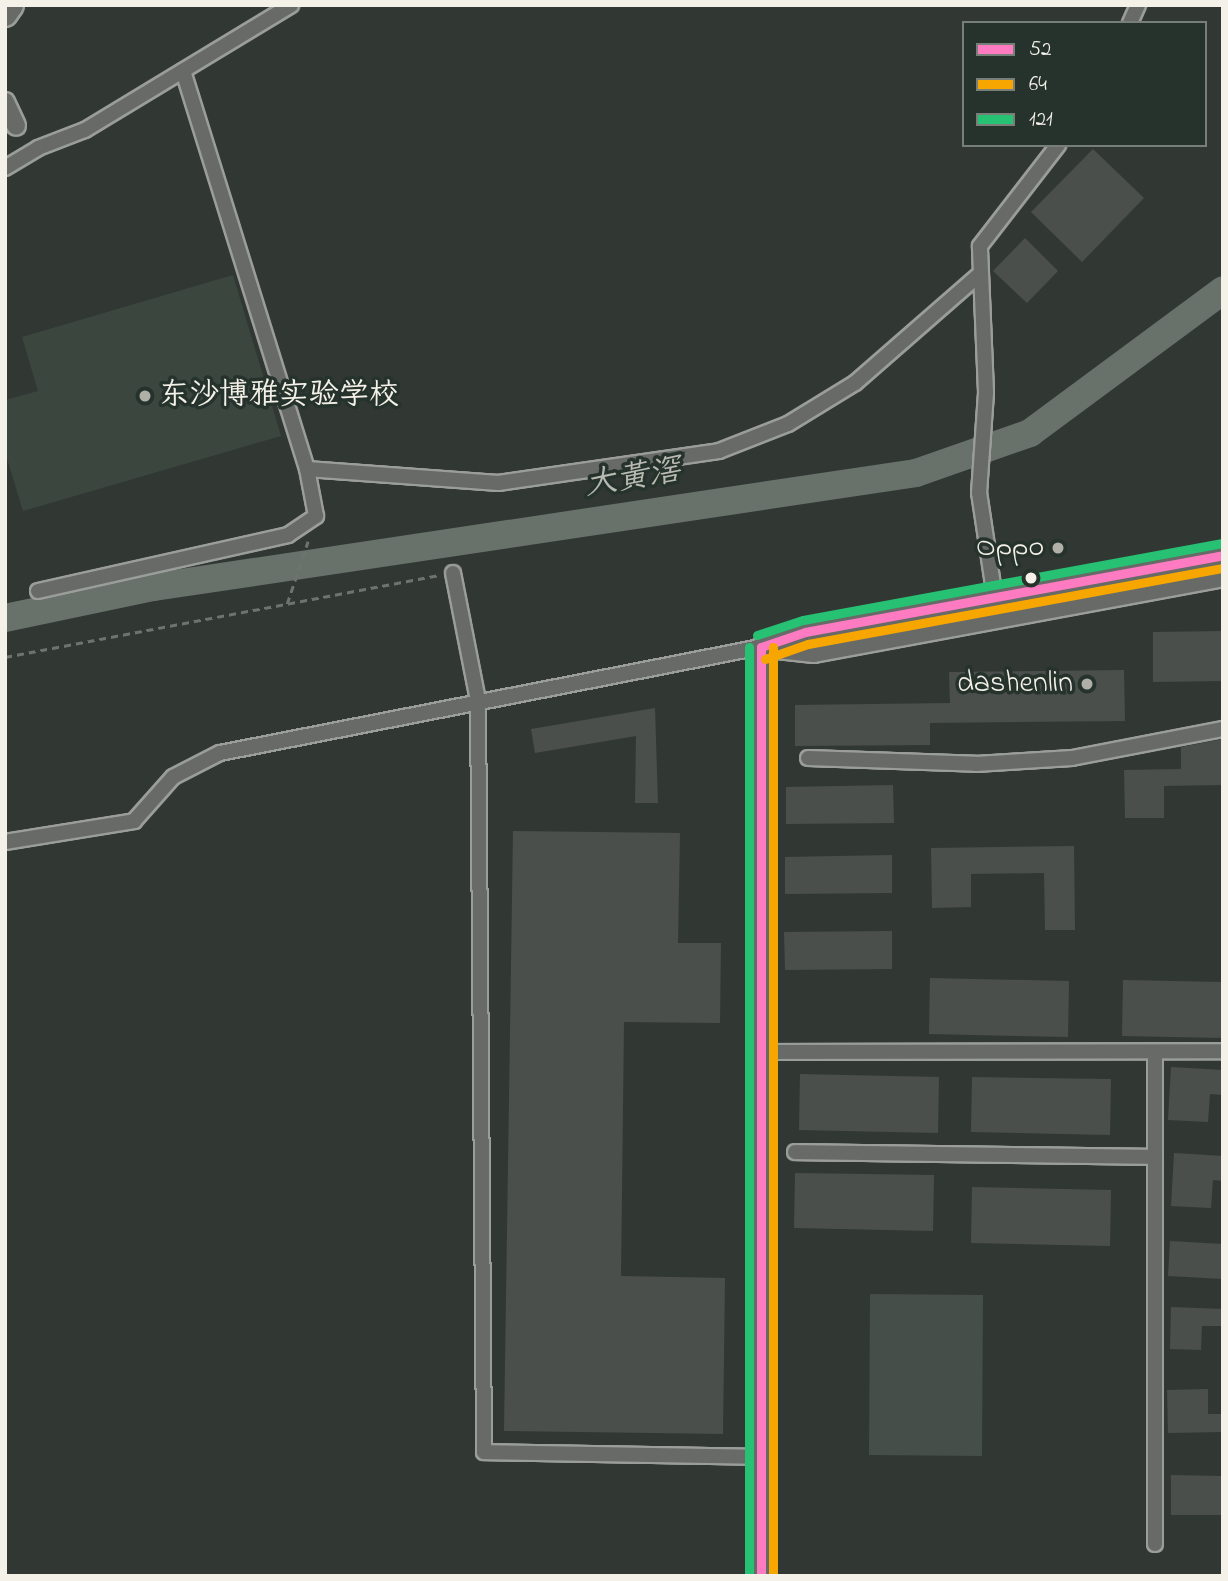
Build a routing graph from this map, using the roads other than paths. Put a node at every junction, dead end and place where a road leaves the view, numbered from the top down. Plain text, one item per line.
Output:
1 (12, 5) edge
2 (291, 5) edge
3 (1138, 5) edge
4 (5, 15) edge
5 (1131, 21) edge
6 (183, 71) junction
7 (5, 102) edge
8 (16, 126) dead end
9 (1056, 147) edge
10 (5, 168) edge
11 (980, 274) junction
12 (307, 468) junction
13 (1223, 555) edge
14 (453, 573) road end
15 (1223, 577) edge
16 (38, 591) dead end
17 (993, 597) junction
18 (998, 618) junction
19 (761, 647) junction
20 (478, 701) junction
21 (1223, 729) edge
22 (807, 758) dead end
23 (5, 842) edge
24 (1223, 1051) edge
25 (761, 1052) junction
26 (1155, 1052) junction
27 (795, 1152) dead end
28 (1155, 1157) junction
29 (761, 1457) junction
30 (1155, 1544) dead end
31 (761, 1576) edge

1 - 4 main road
2 - 6 street
3 - 5 street
6 - 10 street
6 - 12 street
7 - 8 street
9 - 11 street
11 - 12 street
11 - 17 street
12 - 16 street
13 - 17 street
14 - 20 street
15 - 18 street
17 - 18 street
17 - 19 street
18 - 19 street
19 - 20 street
19 - 25 street
20 - 23 street
20 - 29 street
21 - 22 street
24 - 26 street
25 - 26 street
25 - 29 street
26 - 28 street
27 - 28 street
28 - 30 street
29 - 31 street

